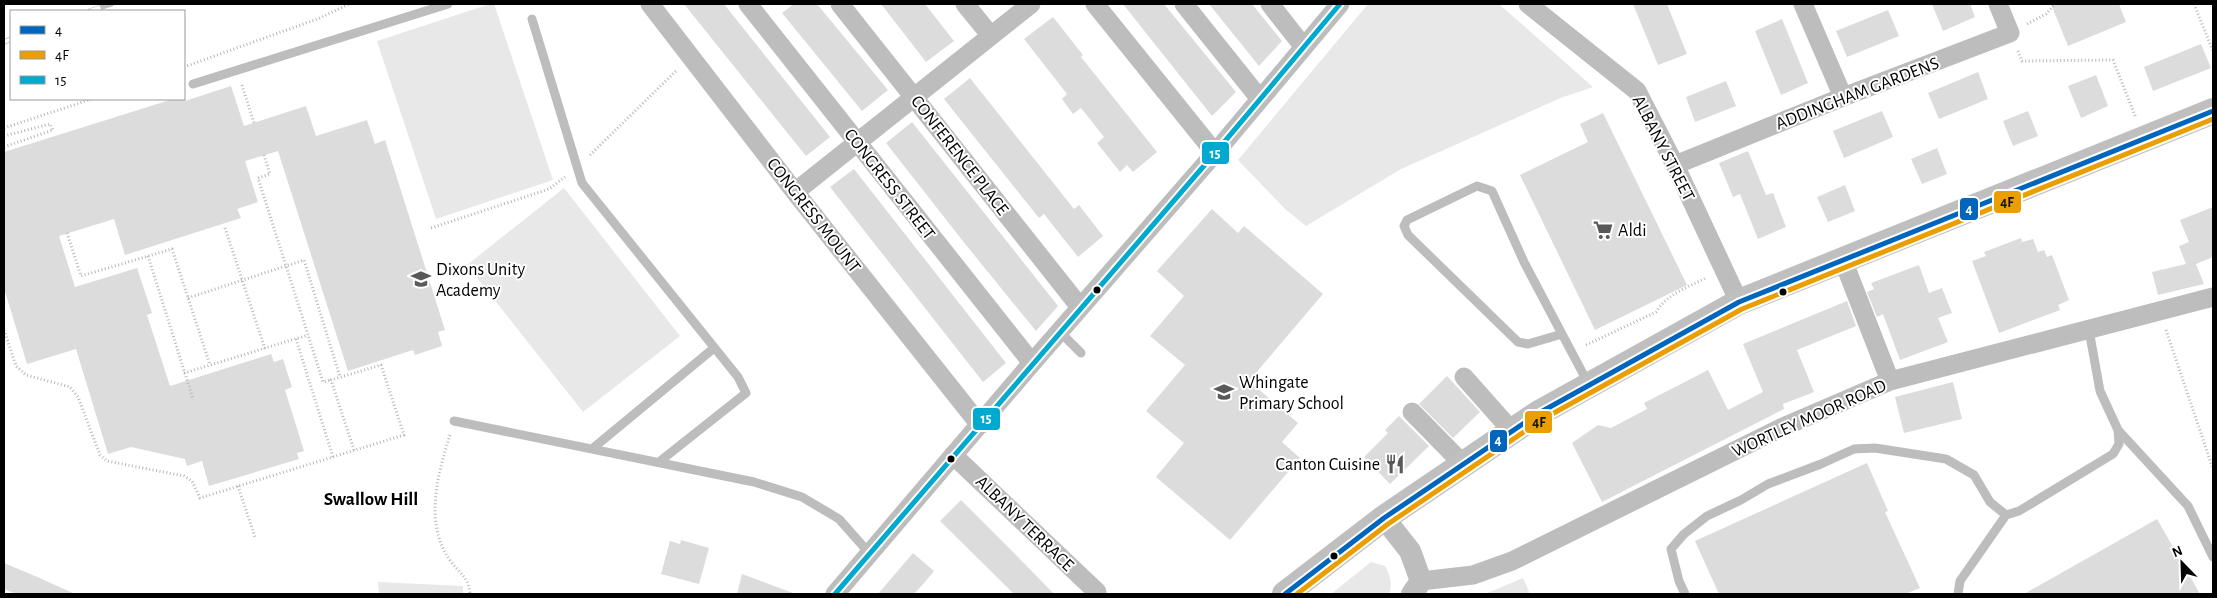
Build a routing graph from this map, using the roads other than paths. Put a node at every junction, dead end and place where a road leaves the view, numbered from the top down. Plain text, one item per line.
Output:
1 (448, 4) edge
2 (650, 4) edge
3 (748, 4) edge
4 (840, 4) edge
5 (965, 4) edge
6 (1031, 4) edge
7 (1095, 4) edge
8 (1184, 4) edge
9 (1270, 4) edge
10 (1340, 4) edge
11 (1528, 4) edge
12 (1803, 4) edge
13 (1998, 4) edge
14 (532, 18) dead end
15 (991, 36) junction
16 (1304, 46) junction
17 (193, 84) dead end
18 (914, 97) junction
19 (1843, 97) junction
20 (1260, 99) junction
21 (2213, 111) edge
22 (857, 142) junction
23 (1215, 153) junction
24 (1675, 165) junction
25 (795, 192) junction
26 (1843, 260) junction
27 (2213, 297) edge
28 (1738, 302) junction
29 (1080, 307) junction
30 (2089, 330) junction
31 (1059, 331) junction
32 (1562, 334) junction
33 (714, 348) junction
34 (1080, 353) dead end
35 (1032, 363) junction
36 (1464, 377) dead end
37 (1890, 381) junction
38 (1589, 385) junction
39 (1412, 412) dead end
40 (454, 420) road end
41 (980, 424) junction
42 (2118, 430) junction
43 (1512, 431) junction
44 (592, 449) junction
45 (954, 455) junction
46 (659, 462) junction
47 (1463, 464) junction
48 (2006, 515) junction
49 (1384, 518) junction
50 (870, 554) junction
51 (2213, 557) edge
52 (1417, 588) edge
53 (1097, 592) dead end
54 (835, 594) edge
55 (1285, 594) edge
56 (1685, 594) edge
57 (1958, 594) edge

1 - 17 lane
2 - 25 street, CONGRESS MOUNT
3 - 22 street, CONGRESS STREET
4 - 18 street, CONFERENCE PLACE
5 - 15 street
6 - 15 street
7 - 23 street
8 - 20 street
9 - 16 street
10 - 16 street
11 - 24 street, ALBANY STREET
12 - 19 street
13 - 19 street, ADDINGHAM GARDENS
14 - 33 lane
15 - 18 street
16 - 20 street
18 - 22 street
18 - 29 street, CONFERENCE PLACE
19 - 24 street, ADDINGHAM GARDENS
20 - 23 street
21 - 26 main road
22 - 25 street
22 - 35 street, CONGRESS STREET
23 - 29 street
24 - 28 street, ALBANY STREET
25 - 41 street, CONGRESS MOUNT
26 - 28 main road
26 - 37 street
27 - 30 street, WORTLEY MOOR ROAD
28 - 38 main road
29 - 31 street
30 - 37 street, WORTLEY MOOR ROAD
30 - 42 lane
31 - 34 lane
31 - 35 street
32 - 32 lane
32 - 38 lane
33 - 44 lane
33 - 46 lane
35 - 41 street
36 - 43 street
37 - 52 street, WORTLEY MOOR ROAD
38 - 43 main road
39 - 47 street
40 - 44 lane
41 - 45 street
42 - 48 lane
42 - 51 lane
43 - 47 main road
44 - 46 lane
45 - 50 street
45 - 53 street, ALBANY TERRACE
46 - 50 lane
47 - 49 main road
48 - 56 lane
48 - 57 lane
49 - 52 street
49 - 55 main road
50 - 54 street

